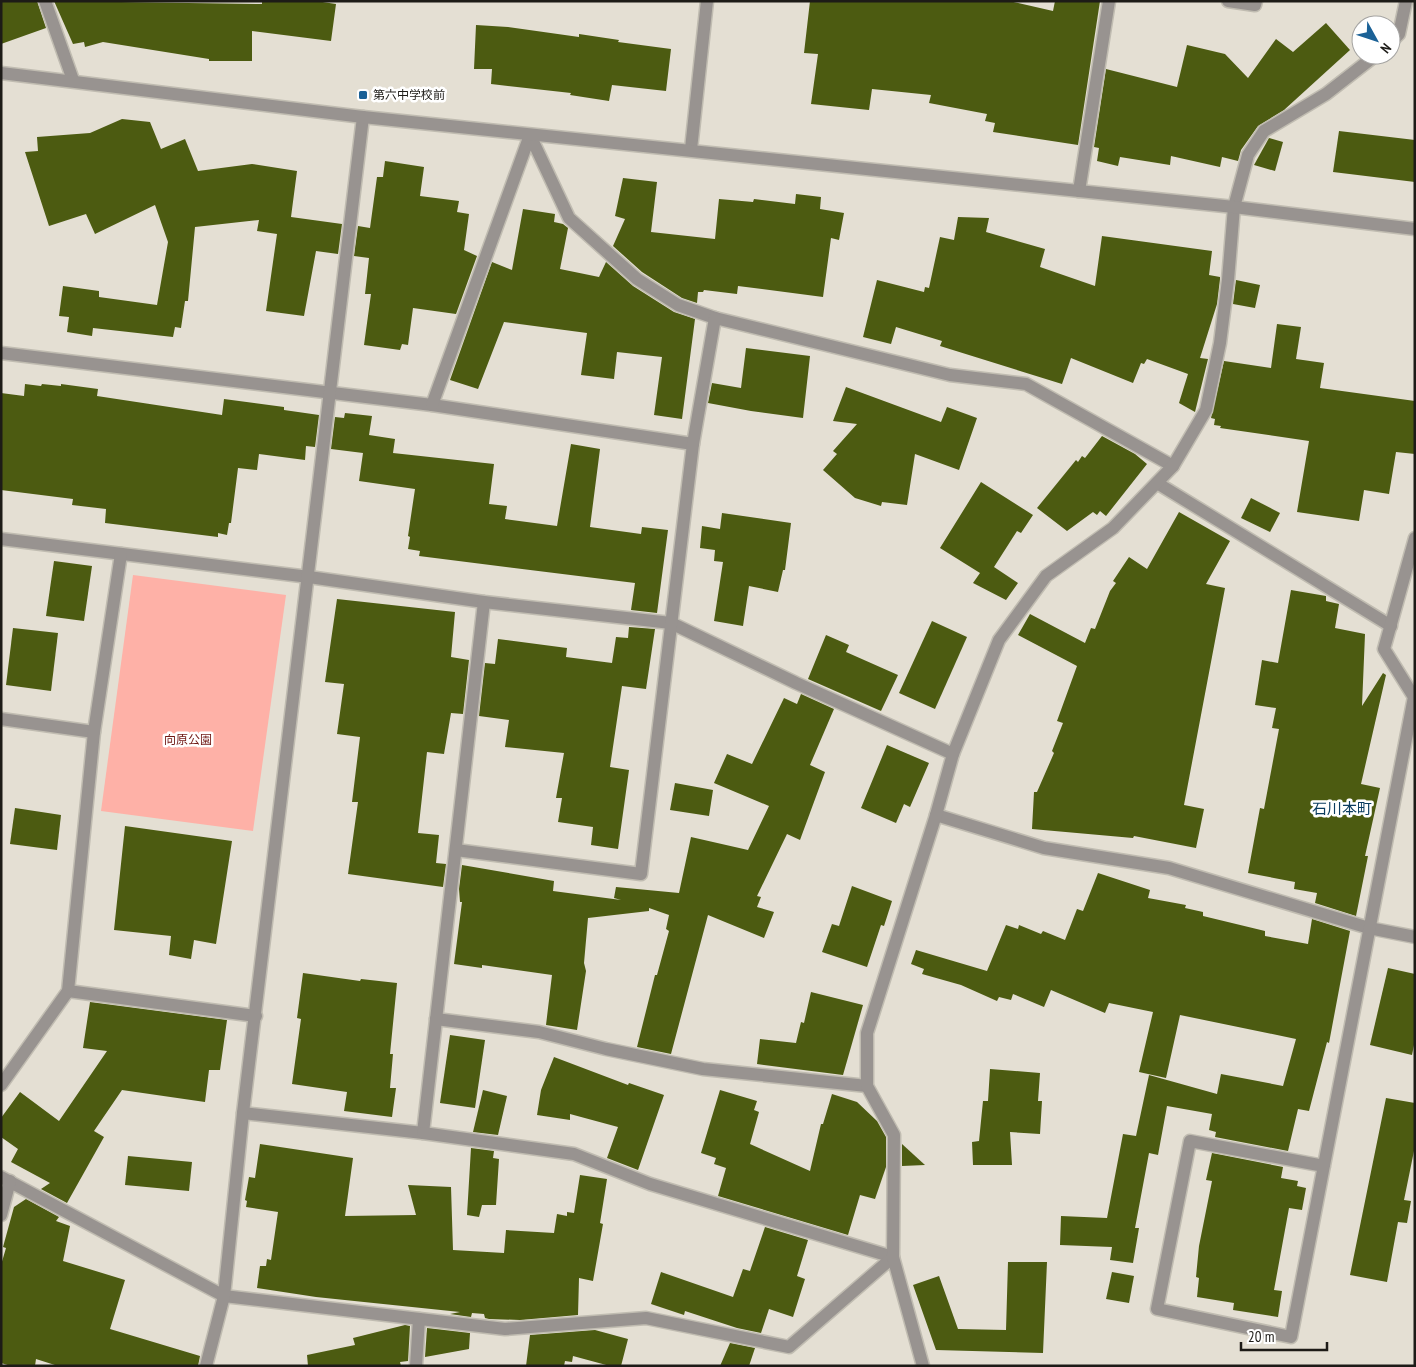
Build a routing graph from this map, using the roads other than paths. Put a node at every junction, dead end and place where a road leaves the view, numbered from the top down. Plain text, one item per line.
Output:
1 (46, 1) edge
2 (707, 1) edge
3 (1109, 1) edge
4 (1228, 1) edge
5 (1256, 1) edge
6 (1406, 1) edge
7 (1401, 25) edge
8 (1363, 65) edge
9 (1, 73) edge
10 (72, 80) junction
11 (363, 117) junction
12 (530, 135) junction
13 (691, 149) junction
14 (1079, 192) junction
15 (1234, 207) junction
16 (1415, 229) edge
17 (715, 318) junction
18 (1, 353) edge
19 (330, 394) junction
20 (432, 405) junction
21 (693, 444) junction
22 (1173, 466) junction
23 (1157, 483) junction
24 (1, 538) edge
25 (1415, 538) edge
26 (121, 554) junction
27 (308, 577) junction
28 (484, 602) junction
29 (671, 623) junction
30 (1390, 626) junction
31 (1, 719) edge
32 (94, 732) junction
33 (953, 754) junction
34 (936, 815) junction
35 (456, 850) junction
36 (1369, 928) junction
37 (1415, 937) edge
38 (68, 991) junction
39 (256, 1016) junction
40 (436, 1019) junction
41 (1, 1085) edge
42 (867, 1086) junction
43 (243, 1112) junction
44 (423, 1134) junction
45 (1324, 1166) junction
46 (6, 1179) edge
47 (1, 1214) edge
48 (893, 1256) junction
49 (224, 1296) junction
50 (419, 1319) junction
51 (206, 1366) edge
52 (416, 1366) edge
53 (923, 1366) edge

1 - 10 street
2 - 13 street
3 - 14 street
4 - 5 street
6 - 7 street
8 - 15 street
9 - 10 street
10 - 11 street
11 - 12 street
11 - 19 street
12 - 13 street
12 - 17 street
12 - 20 street
13 - 14 street
14 - 15 street
15 - 16 street
15 - 22 street
17 - 21 street
17 - 22 street
18 - 19 street
19 - 20 street
19 - 27 street
20 - 21 street
21 - 29 street
22 - 23 street
23 - 30 street
23 - 33 street
24 - 26 street
25 - 30 street
26 - 27 street
26 - 32 street
27 - 28 street
27 - 39 street
28 - 29 street
28 - 35 street
29 - 33 street
29 - 35 street
30 - 36 street
31 - 32 street
32 - 38 street
33 - 34 street
34 - 36 street
34 - 42 street
35 - 40 street
36 - 37 street
36 - 45 street
38 - 39 street
38 - 41 street
39 - 43 street
40 - 42 street
40 - 44 street
42 - 48 street
43 - 44 street
43 - 49 street
44 - 48 street
45 - 45 street
46 - 47 street
46 - 49 street
48 - 50 street
48 - 53 street
49 - 50 street
49 - 51 street
50 - 52 street

